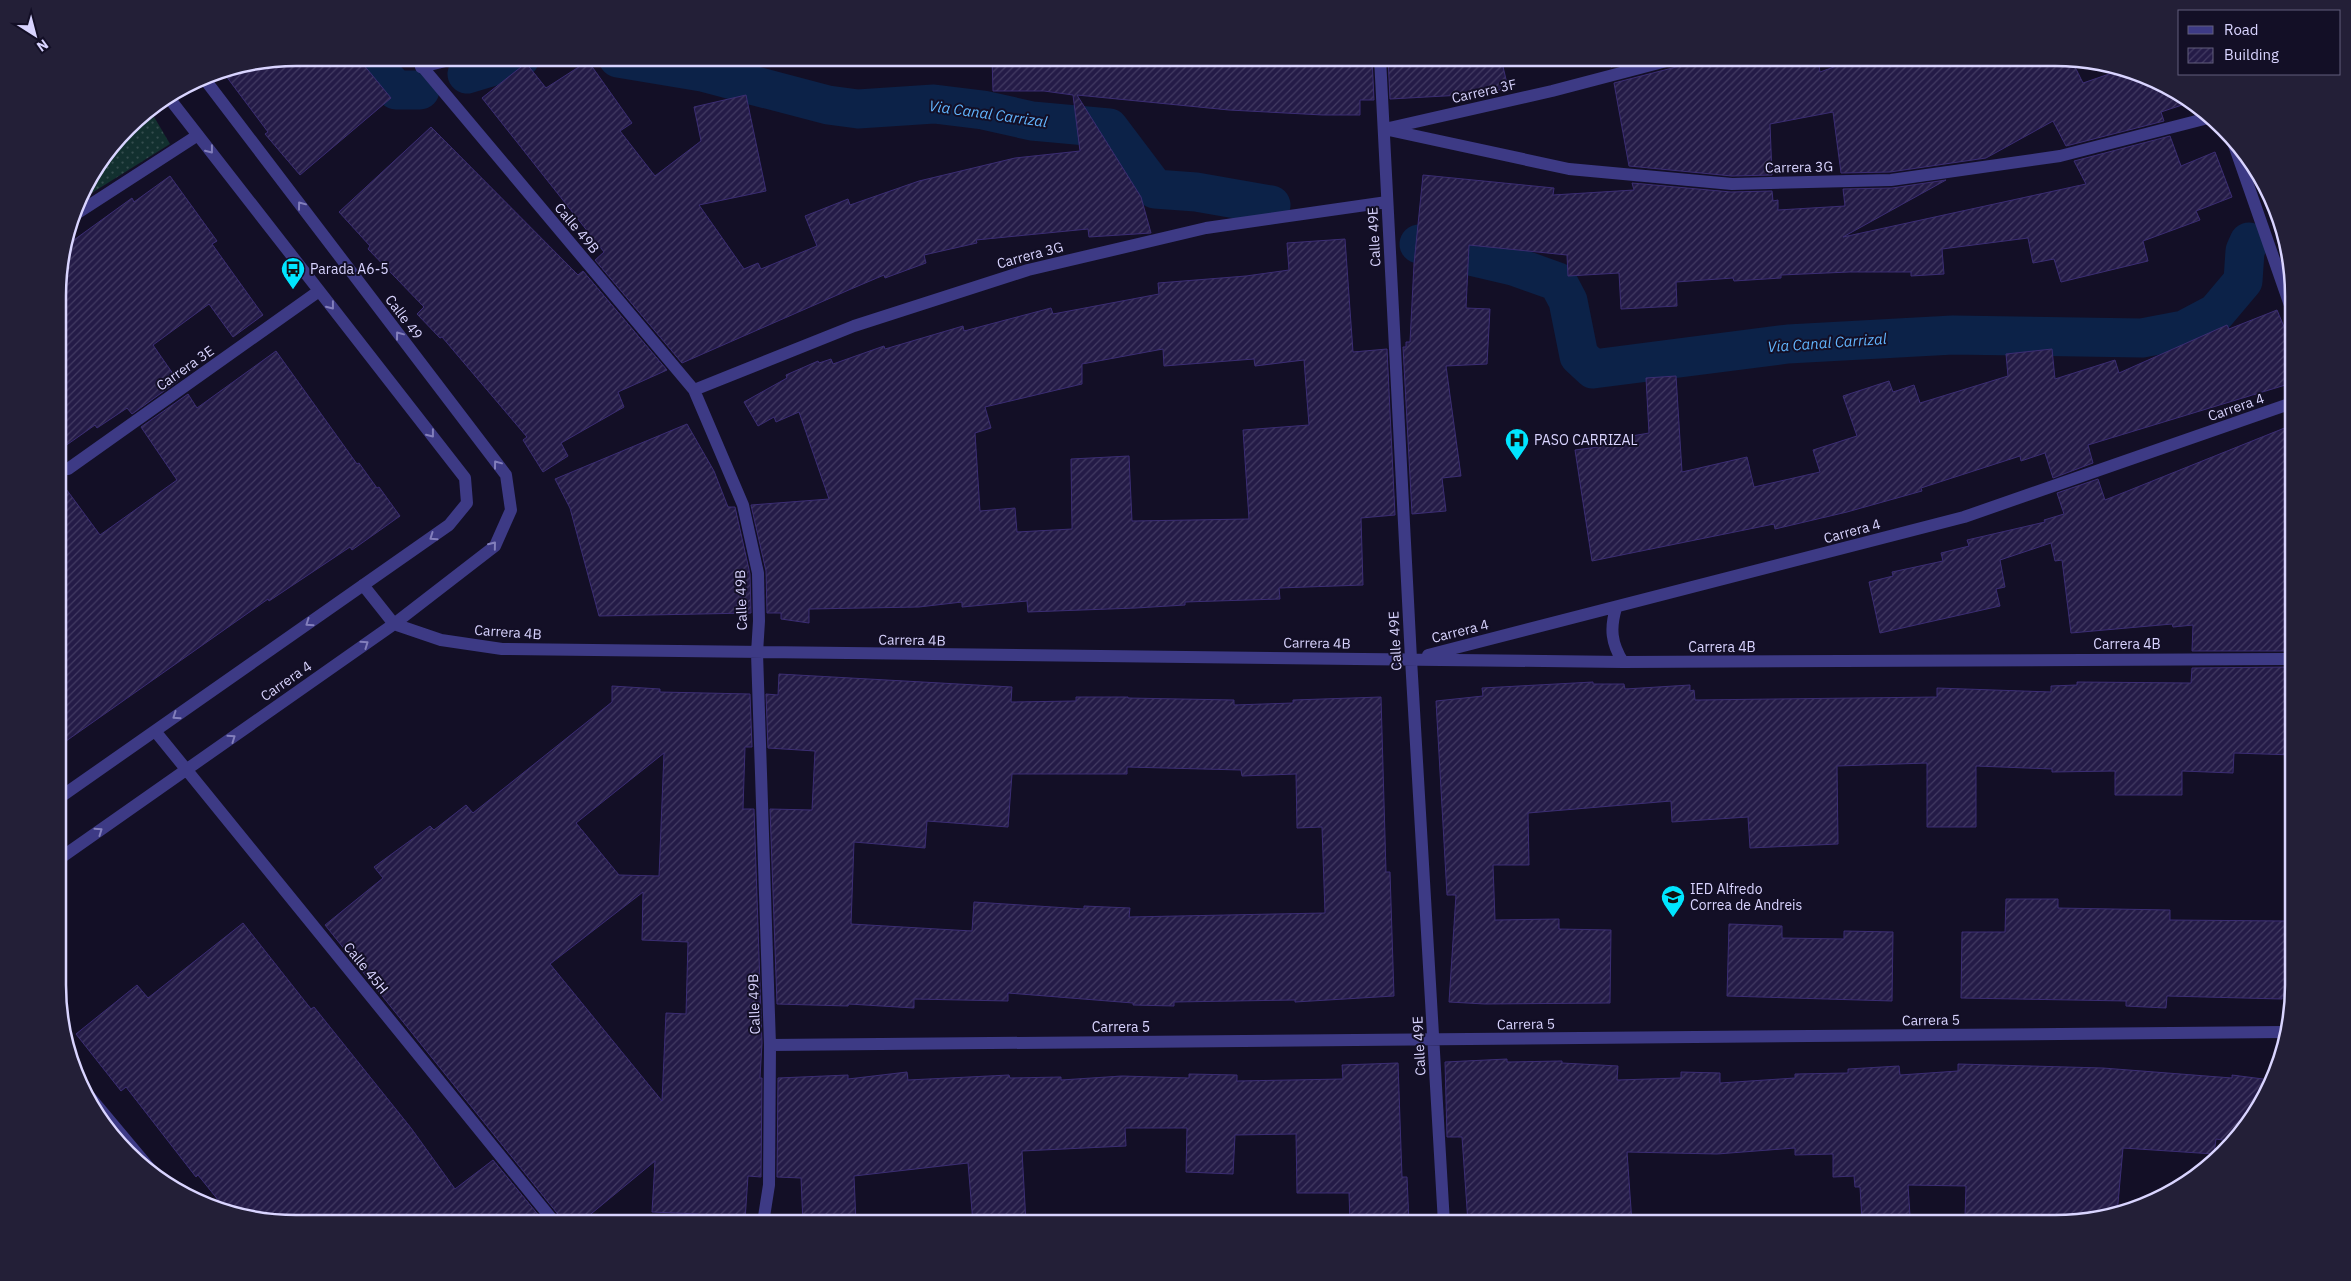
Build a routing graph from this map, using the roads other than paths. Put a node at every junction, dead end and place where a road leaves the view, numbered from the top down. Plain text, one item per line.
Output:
1 (421, 66) edge
2 (1380, 66) edge
3 (1648, 66) edge
4 (208, 84) edge
5 (172, 102) edge
6 (2201, 119) edge
7 (1384, 129) junction
8 (198, 135) junction
9 (2238, 158) edge
10 (1387, 202) junction
11 (84, 209) edge
12 (2285, 290) edge
13 (319, 291) junction
14 (694, 390) junction
15 (2285, 405) edge
16 (68, 469) dead end
17 (511, 510) joint
18 (363, 585) junction
19 (1616, 608) junction
20 (394, 624) junction
21 (756, 653) junction
22 (1411, 659) junction
23 (2285, 659) edge
24 (1623, 662) junction
25 (155, 731) junction
26 (186, 770) junction
27 (66, 793) edge
28 (66, 854) edge
29 (2280, 1032) edge
30 (1434, 1040) junction
31 (770, 1045) junction
32 (548, 1215) edge
33 (764, 1215) edge
34 (1444, 1215) edge

1 - 14 street, Calle 49B
2 - 7 street, Calle 49E
3 - 7 street, Carrera 3F
17 -> 4 street, Calle 49
5 - 8 street
6 - 7 street, Carrera 3G
7 - 10 street, Calle 49E
8 - 11 street
8 -> 13 street
9 - 12 street
10 - 14 street, Carrera 3G
10 - 22 street, Calle 49E
13 - 16 street, Carrera 3E
13 -> 18 street
14 - 21 street, Calle 49B
15 - 19 street, Carrera 4
20 -> 17 street, Carrera 4
18 - 20 street
18 -> 25 street
19 - 22 street, Carrera 4
19 - 24 street
20 - 21 street, Carrera 4B
26 -> 20 street, Carrera 4
21 - 22 street, Carrera 4B
21 - 31 street, Calle 49B
22 - 24 street, Carrera 4B
22 - 30 street, Calle 49E
23 - 24 street, Carrera 4B
25 - 26 street, Calle 45H
25 - 27 street
28 -> 26 street, Carrera 4
26 - 32 street, Calle 45H
29 - 30 street, Carrera 5
30 - 31 street, Carrera 5
30 - 34 street, Calle 49E
31 - 33 street, Calle 49B

